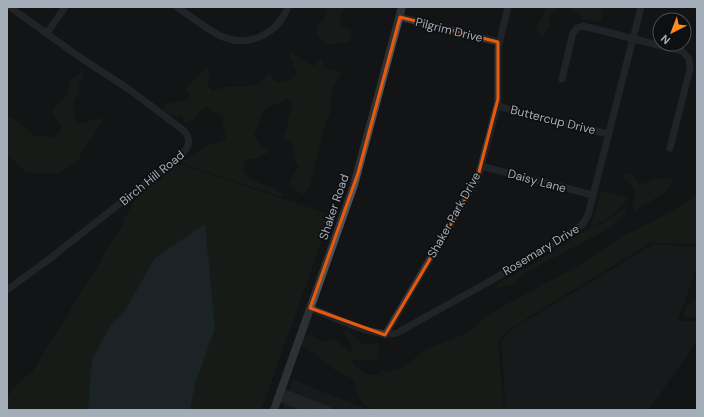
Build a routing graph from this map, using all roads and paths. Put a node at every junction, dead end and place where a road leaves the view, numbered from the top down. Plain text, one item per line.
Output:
1 (10, 7) edge
2 (66, 7) edge
3 (177, 7) edge
4 (288, 7) edge
5 (402, 7) edge
6 (508, 7) edge
7 (641, 7) edge
8 (400, 17) junction
9 (47, 33) junction
10 (633, 38) junction
11 (498, 42) junction
12 (562, 79) dead end
13 (497, 106) junction
14 (608, 134) junction
15 (670, 148) dead end
16 (481, 166) junction
17 (593, 195) junction
18 (7, 290) edge
19 (310, 308) junction
20 (385, 335) junction
21 (279, 394) junction
22 (274, 410) edge
23 (310, 410) edge
24 (328, 410) edge

1 - 9 street, Birch Hill Road
2 - 9 street
3 - 4 street
5 - 8 main road, Shaker Road
6 - 11 street, Shaker Park Drive
7 - 10 street, Rosemary Drive
8 - 11 street, Pilgrim Drive
8 - 19 main road, Shaker Road
9 - 18 street, Birch Hill Road
10 - 12 street
10 - 14 street, Rosemary Drive
10 - 15 street
11 - 13 street, Shaker Park Drive
13 - 14 street, Buttercup Drive
13 - 16 street, Shaker Park Drive
14 - 17 street, Rosemary Drive
16 - 17 street, Daisy Lane
16 - 20 street, Shaker Park Drive
17 - 20 street, Rosemary Drive
19 - 20 street
19 - 21 main road, Shaker Road
21 - 22 main road, Shaker Road
21 - 23 street
21 - 24 street

